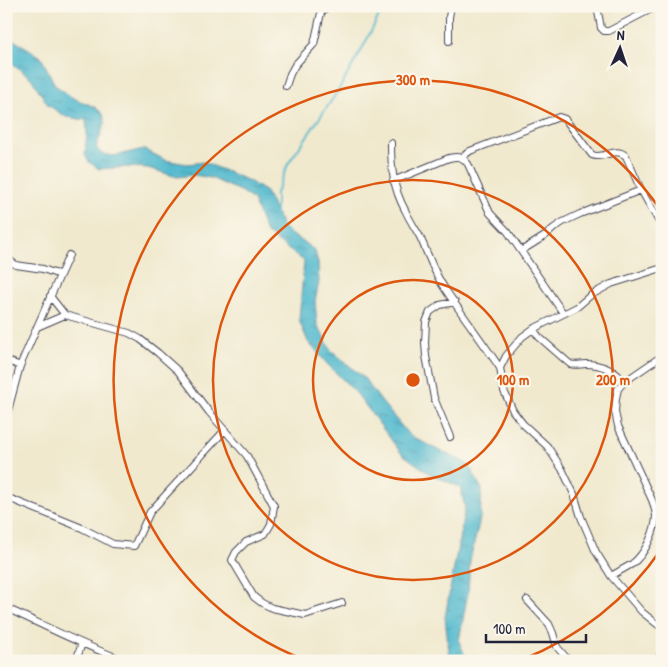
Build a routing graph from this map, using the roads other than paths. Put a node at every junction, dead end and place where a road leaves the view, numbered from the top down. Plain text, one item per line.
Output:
1 (328, 6) edge
2 (451, 6) edge
3 (597, 6) edge
4 (657, 6) edge
5 (450, 40) dead end
6 (286, 86) dead end
7 (391, 143) dead end
8 (461, 158) junction
9 (393, 181) junction
10 (641, 190) junction
11 (661, 224) edge
12 (521, 251) junction
13 (69, 255) dead end
14 (6, 258) edge
15 (662, 268) edge
16 (60, 274) junction
17 (50, 296) junction
18 (455, 302) junction
19 (563, 313) junction
20 (65, 315) junction
21 (36, 326) junction
22 (533, 329) junction
23 (662, 356) edge
24 (6, 360) edge
25 (20, 366) junction
26 (500, 368) junction
27 (624, 382) junction
28 (6, 418) edge
29 (225, 430) junction
30 (450, 437) dead end
31 (6, 497) edge
32 (662, 503) edge
33 (654, 508) junction
34 (611, 576) junction
35 (527, 600) dead end
36 (342, 603) dead end
37 (6, 608) edge
38 (662, 628) edge
39 (82, 643) junction
40 (662, 653) edge
41 (76, 661) edge
42 (127, 661) edge
43 (569, 661) edge
44 (656, 661) edge

1 - 6 street
2 - 5 street
3 - 4 street
7 - 9 street
8 - 9 street
8 - 10 street
8 - 12 street
9 - 18 street
10 - 11 street
10 - 12 street
12 - 19 street
13 - 16 street
14 - 16 street
15 - 19 street
16 - 17 street
17 - 20 street
17 - 21 street
18 - 26 street
18 - 30 street
19 - 22 street
20 - 21 street
20 - 29 street
21 - 25 street
22 - 26 street
22 - 27 street
23 - 27 street
24 - 25 street
25 - 28 street
26 - 34 street
27 - 33 street
29 - 31 street
29 - 36 street
32 - 33 street
33 - 34 street
34 - 38 street
35 - 43 street
37 - 39 street
39 - 41 street
39 - 42 street
40 - 44 street

